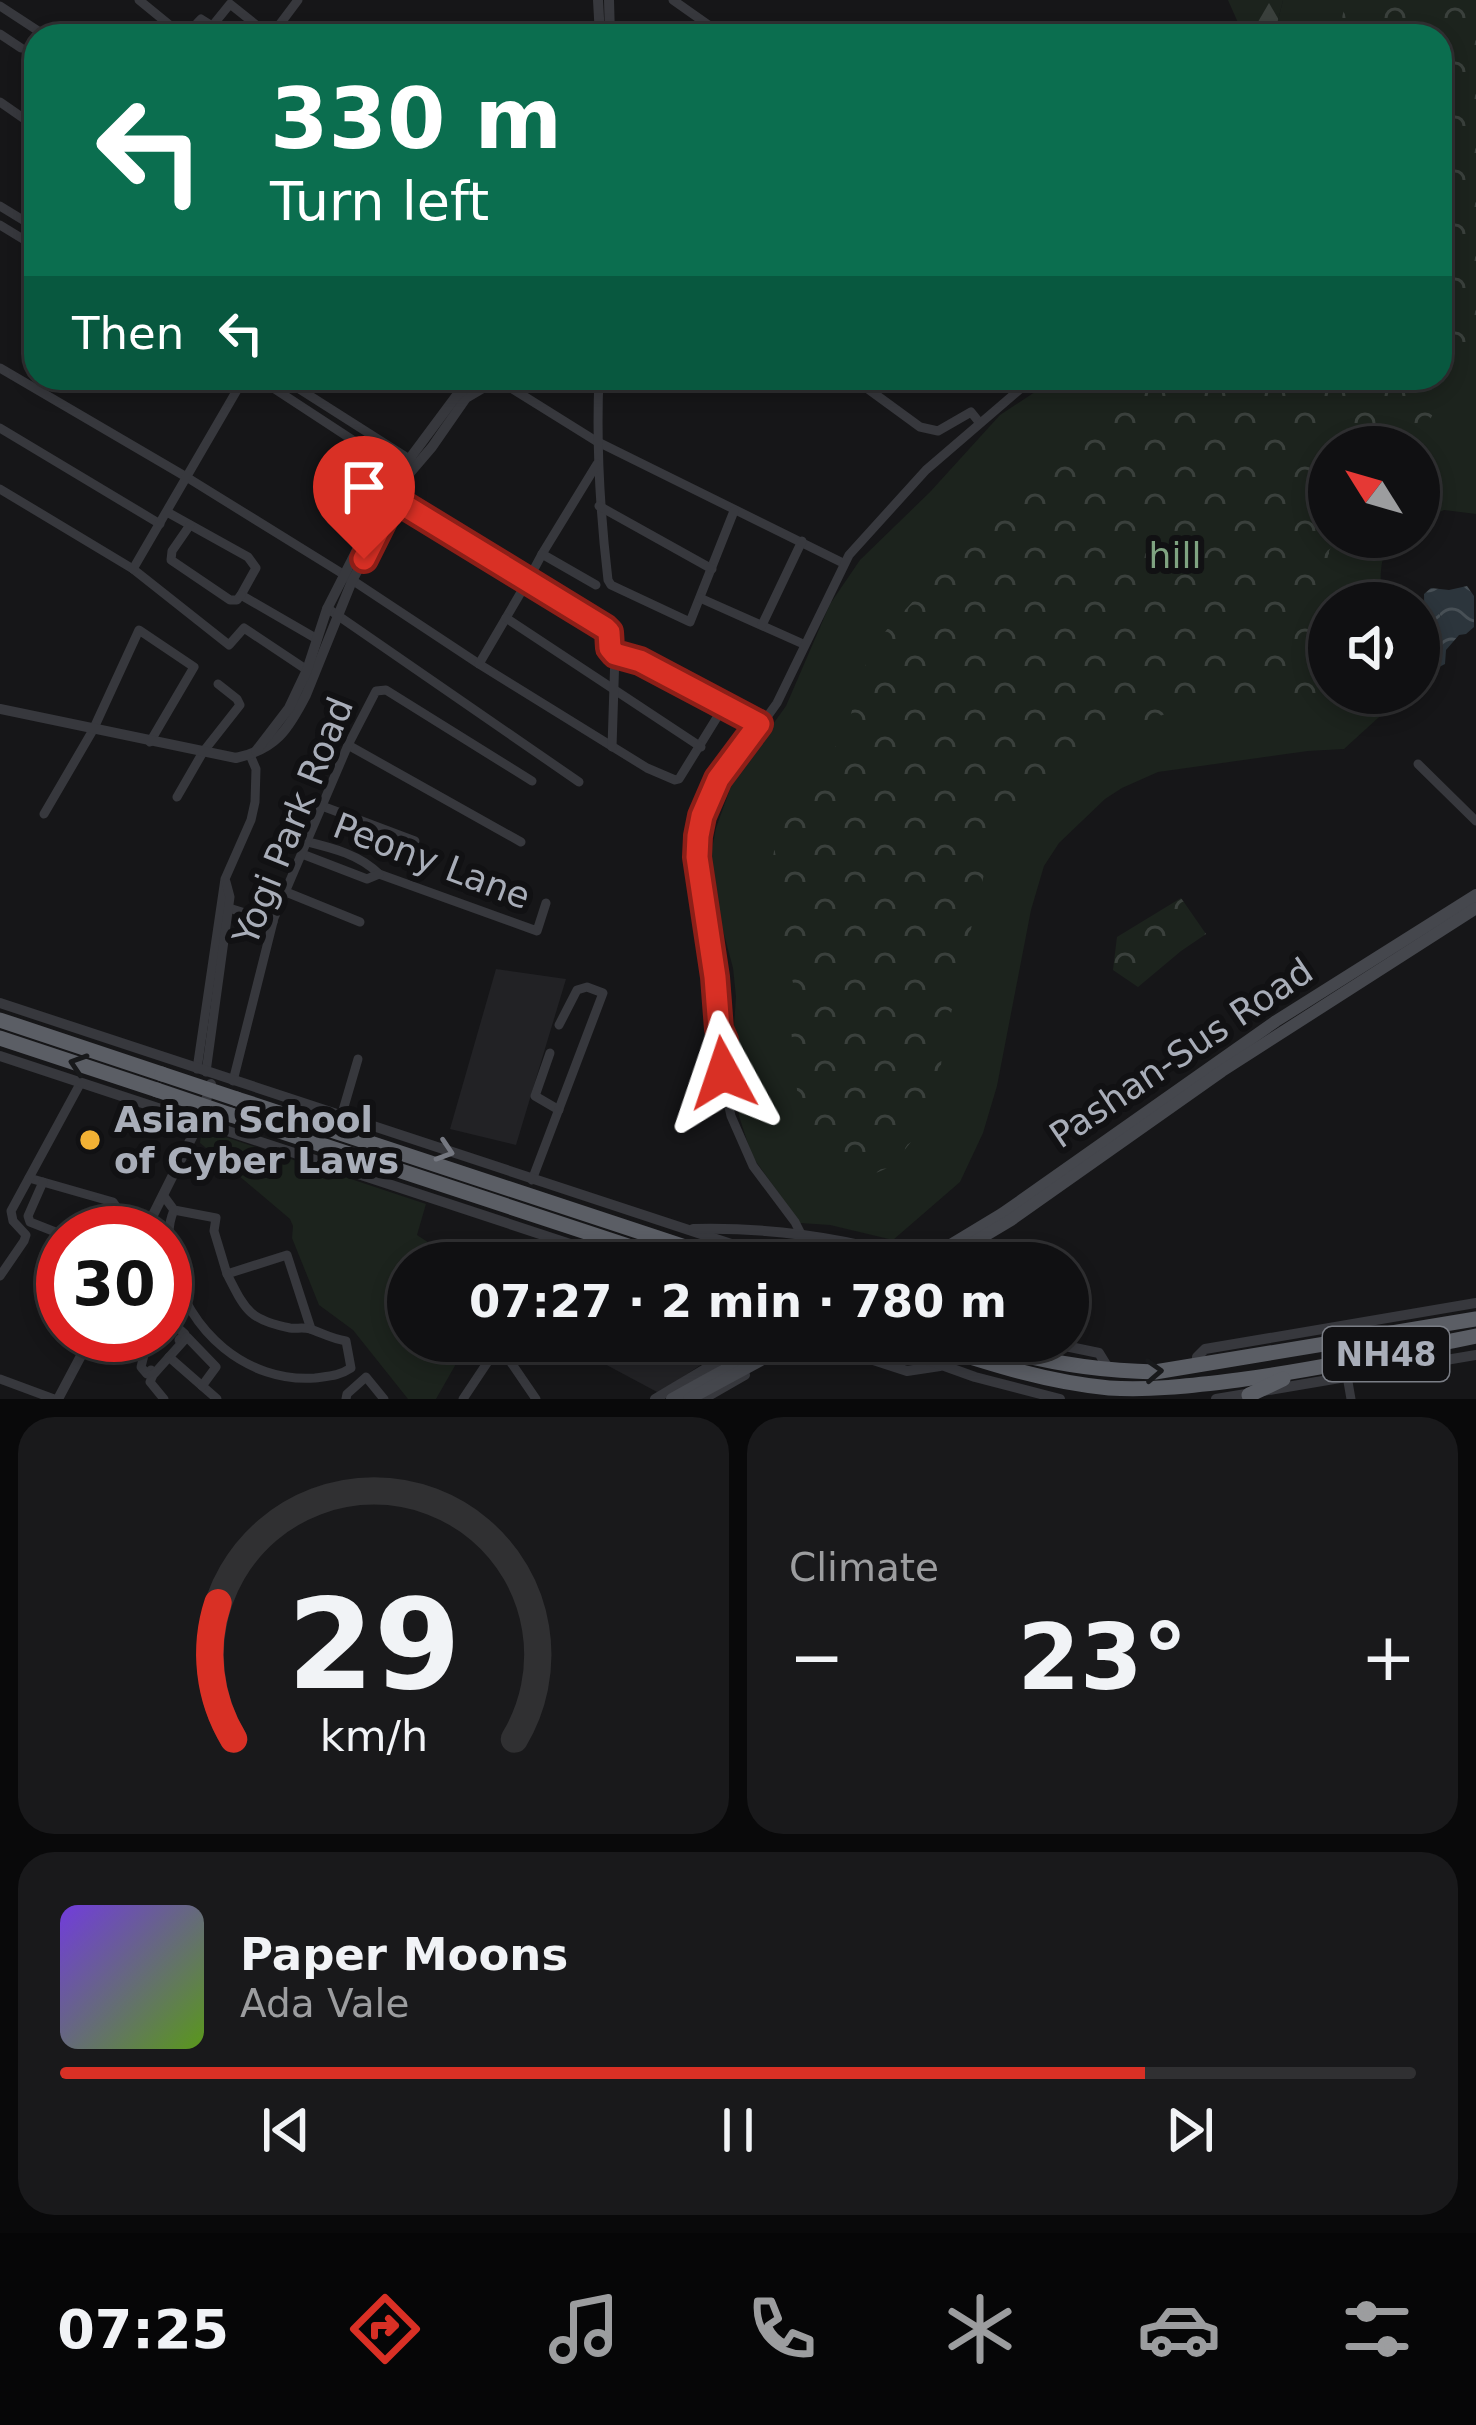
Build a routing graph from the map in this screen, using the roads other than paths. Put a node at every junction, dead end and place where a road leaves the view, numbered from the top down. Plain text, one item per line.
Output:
1 (139, 0) edge
2 (298, 0) edge
3 (673, 0) edge
4 (0, 6) edge
5 (28, 24) edge
6 (169, 24) edge
7 (214, 24) edge
8 (255, 24) edge
9 (279, 24) edge
10 (707, 24) edge
11 (0, 34) edge
12 (21, 48) dead end
13 (38, 390) edge
14 (237, 390) edge
15 (276, 390) edge
16 (302, 390) edge
17 (463, 390) edge
18 (479, 390) edge
19 (515, 390) edge
20 (598, 390) edge
21 (869, 390) edge
22 (1018, 390) edge
23 (449, 413) junction
24 (979, 422) junction
25 (0, 428) edge
26 (596, 441) junction
27 (413, 461) junction
28 (597, 464) junction
29 (403, 473) junction
30 (188, 478) junction
31 (0, 489) edge
32 (394, 499) junction
33 (599, 506) junction
34 (734, 511) junction
35 (167, 512) junction
36 (160, 524) junction
37 (190, 525) junction
38 (802, 542) junction
39 (542, 554) junction
40 (842, 565) junction
41 (133, 569) junction
42 (712, 569) junction
43 (348, 578) junction
44 (527, 582) junction
45 (596, 585) dead end
46 (241, 595) junction
47 (700, 598) junction
48 (333, 611) junction
49 (506, 617) junction
50 (761, 626) junction
51 (317, 639) junction
52 (801, 643) junction
53 (615, 654) junction
54 (479, 664) junction
55 (307, 670) junction
56 (218, 684) dead end
57 (614, 690) junction
58 (724, 706) junction
59 (0, 709) edge
60 (759, 724) junction
61 (93, 730) junction
62 (150, 742) junction
63 (348, 746) junction
64 (612, 747) junction
65 (701, 747) junction
66 (203, 752) junction
67 (252, 754) junction
68 (1418, 764) dead end
69 (532, 781) dead end
70 (579, 782) dead end
71 (177, 797) dead end
72 (322, 806) junction
73 (44, 814) dead end
74 (1476, 821) edge
75 (415, 841) dead end
76 (308, 842) junction
77 (520, 842) dead end
78 (302, 854) junction
79 (379, 874) junction
80 (225, 879) junction
81 (286, 892) junction
82 (1476, 895) edge
83 (546, 903) dead end
84 (229, 908) junction
85 (1476, 908) edge
86 (273, 922) junction
87 (361, 922) dead end
88 (0, 1003) edge
89 (0, 1020) edge
90 (1277, 1023) junction
91 (559, 1025) dead end
92 (0, 1038) edge
93 (724, 1040) junction
94 (550, 1053) dead end
95 (0, 1057) edge
96 (358, 1059) dead end
97 (206, 1072) junction
98 (233, 1081) junction
99 (159, 1082) junction
100 (80, 1084) junction
101 (234, 1107) junction
102 (560, 1110) junction
103 (341, 1117) junction
104 (199, 1123) junction
105 (29, 1178) junction
106 (532, 1180) junction
107 (43, 1182) junction
108 (164, 1195) junction
109 (118, 1206) edge
110 (158, 1206) edge
111 (171, 1206) edge
112 (192, 1213) edge
113 (36, 1224) edge
114 (655, 1229) junction
115 (683, 1229) junction
116 (800, 1232) junction
117 (564, 1242) edge
118 (620, 1242) edge
119 (685, 1242) edge
120 (724, 1242) edge
121 (843, 1242) edge
122 (956, 1242) edge
123 (974, 1242) edge
124 (227, 1274) junction
125 (0, 1276) edge
126 (1476, 1303) edge
127 (192, 1313) edge
128 (1476, 1319) edge
129 (311, 1329) junction
130 (1338, 1335) junction
131 (1476, 1336) edge
132 (192, 1342) edge
133 (1089, 1351) edge
134 (1476, 1354) edge
135 (77, 1362) edge
136 (142, 1362) edge
137 (158, 1362) edge
138 (165, 1362) edge
139 (175, 1362) edge
140 (488, 1362) edge
141 (512, 1362) edge
142 (717, 1362) edge
143 (751, 1362) edge
144 (756, 1362) edge
145 (760, 1362) edge
146 (879, 1362) edge
147 (932, 1362) edge
148 (987, 1362) edge
149 (1051, 1362) edge
150 (943, 1366) junction
151 (1110, 1371) junction
152 (1297, 1372) junction
153 (1347, 1376) junction
154 (0, 1379) edge
155 (202, 1386) junction
156 (1249, 1395) junction
157 (705, 1398) edge
158 (56, 1399) edge
159 (164, 1399) edge
160 (217, 1399) edge
161 (346, 1399) edge
162 (384, 1399) edge
163 (464, 1399) edge
164 (536, 1399) edge
165 (655, 1399) edge
166 (672, 1399) edge
167 (688, 1399) edge
168 (1060, 1399) edge
169 (1216, 1399) edge
170 (1351, 1399) edge

1 - 6 street
2 - 9 street
3 - 10 street
4 - 5 street
7 - 8 street
11 - 12 street
13 - 30 street
14 - 30 street
15 - 29 street
16 - 27 street
17 - 23 street
18 - 23 street
19 - 26 street
20 - 26 street
21 - 24 street
22 - 24 street
23 - 27 street
24 - 40 street
25 - 36 street
26 - 28 street
26 - 34 street
27 - 29 street
28 - 33 street
28 - 39 street
29 - 32 street
29 - 43 street
30 - 35 street
30 - 43 street
31 - 41 street
32 - 43 street
32 - 44 street
33 - 42 street
33 - 47 street
34 - 38 street
34 - 42 street
35 - 36 street
35 - 37 street
36 - 41 street
37 - 46 street
37 - 46 street
38 - 40 street
38 - 50 street
39 - 44 street
39 - 45 street
40 - 52 street
40 - 93 street
41 - 55 street
42 - 47 street
43 - 48 street
43 - 54 street
44 - 49 street
44 - 53 street
46 - 51 street
47 - 50 street
48 - 51 street
48 - 67 street
48 - 70 street
49 - 54 street
49 - 57 street
50 - 52 street
51 - 55 street
52 - 60 street
53 - 57 street
53 - 58 street
54 - 64 street
55 - 67 street
56 - 66 street
57 - 64 street
57 - 65 street
58 - 60 street
58 - 65 street
59 - 61 street
60 - 93 street
61 - 62 street
61 - 62 street
61 - 73 street
62 - 66 street
63 - 69 street, Yogi Park Road
63 - 72 street, Yogi Park Road
63 - 77 street
64 - 65 street
66 - 67 street
66 - 71 street
67 - 80 street
68 - 74 street
72 - 75 street
72 - 76 street, Yogi Park Road
76 - 78 street, Yogi Park Road
76 - 79 street, Peony Lane
78 - 79 street
78 - 81 street, Yogi Park Road
79 - 83 street, Peony Lane
80 - 84 street
80 - 97 street
81 - 86 street, Yogi Park Road
81 - 87 street
82 - 90 main road, Pashan-Sus Road
84 - 86 street
84 - 97 street
85 - 90 main road, Pashan-Sus Road
86 - 98 street, Yogi Park Road
88 - 97 street
89 - 99 highway
90 - 122 main road, Pashan-Sus Road
90 - 123 main road, Pashan-Sus Road
91 - 102 street
99 -> 92 highway
93 - 116 street
94 - 102 street
95 - 100 street
96 - 103 street
97 - 98 street
97 - 104 street
98 - 103 street
99 - 101 highway, bridge
100 - 104 street
100 - 105 street
101 - 114 highway
101 - 118 highway
102 - 106 street
103 -> 106 street
104 - 108 street
104 - 117 street
105 - 107 street
105 - 125 street
106 - 114 street
107 - 109 street
107 - 113 street
108 - 110 street
108 - 111 street
112 - 124 street
114 - 115 street
114 - 119 highway
115 - 116 street
115 - 120 street
116 - 121 street
124 - 129 street
124 - 129 street
126 - 130 street
127 - 129 street
128 - 130 highway, NH48
151 -> 130 highway, NH48
131 - 152 highway, NH48
132 - 155 street
133 - 151 street
134 - 153 street
135 - 158 street
136 - 137 street
138 - 159 street
139 - 155 street
140 - 163 street
141 - 164 street
142 - 165 street
143 - 166 main road
144 - 167 main road
145 - 157 street
146 - 150 street
147 - 150 street
148 - 152 highway, NH48
149 - 151 highway, NH48
150 - 168 street
152 - 156 highway
153 - 156 street
153 - 170 street
154 - 158 street
155 - 160 street
156 - 169 street
161 - 162 street

